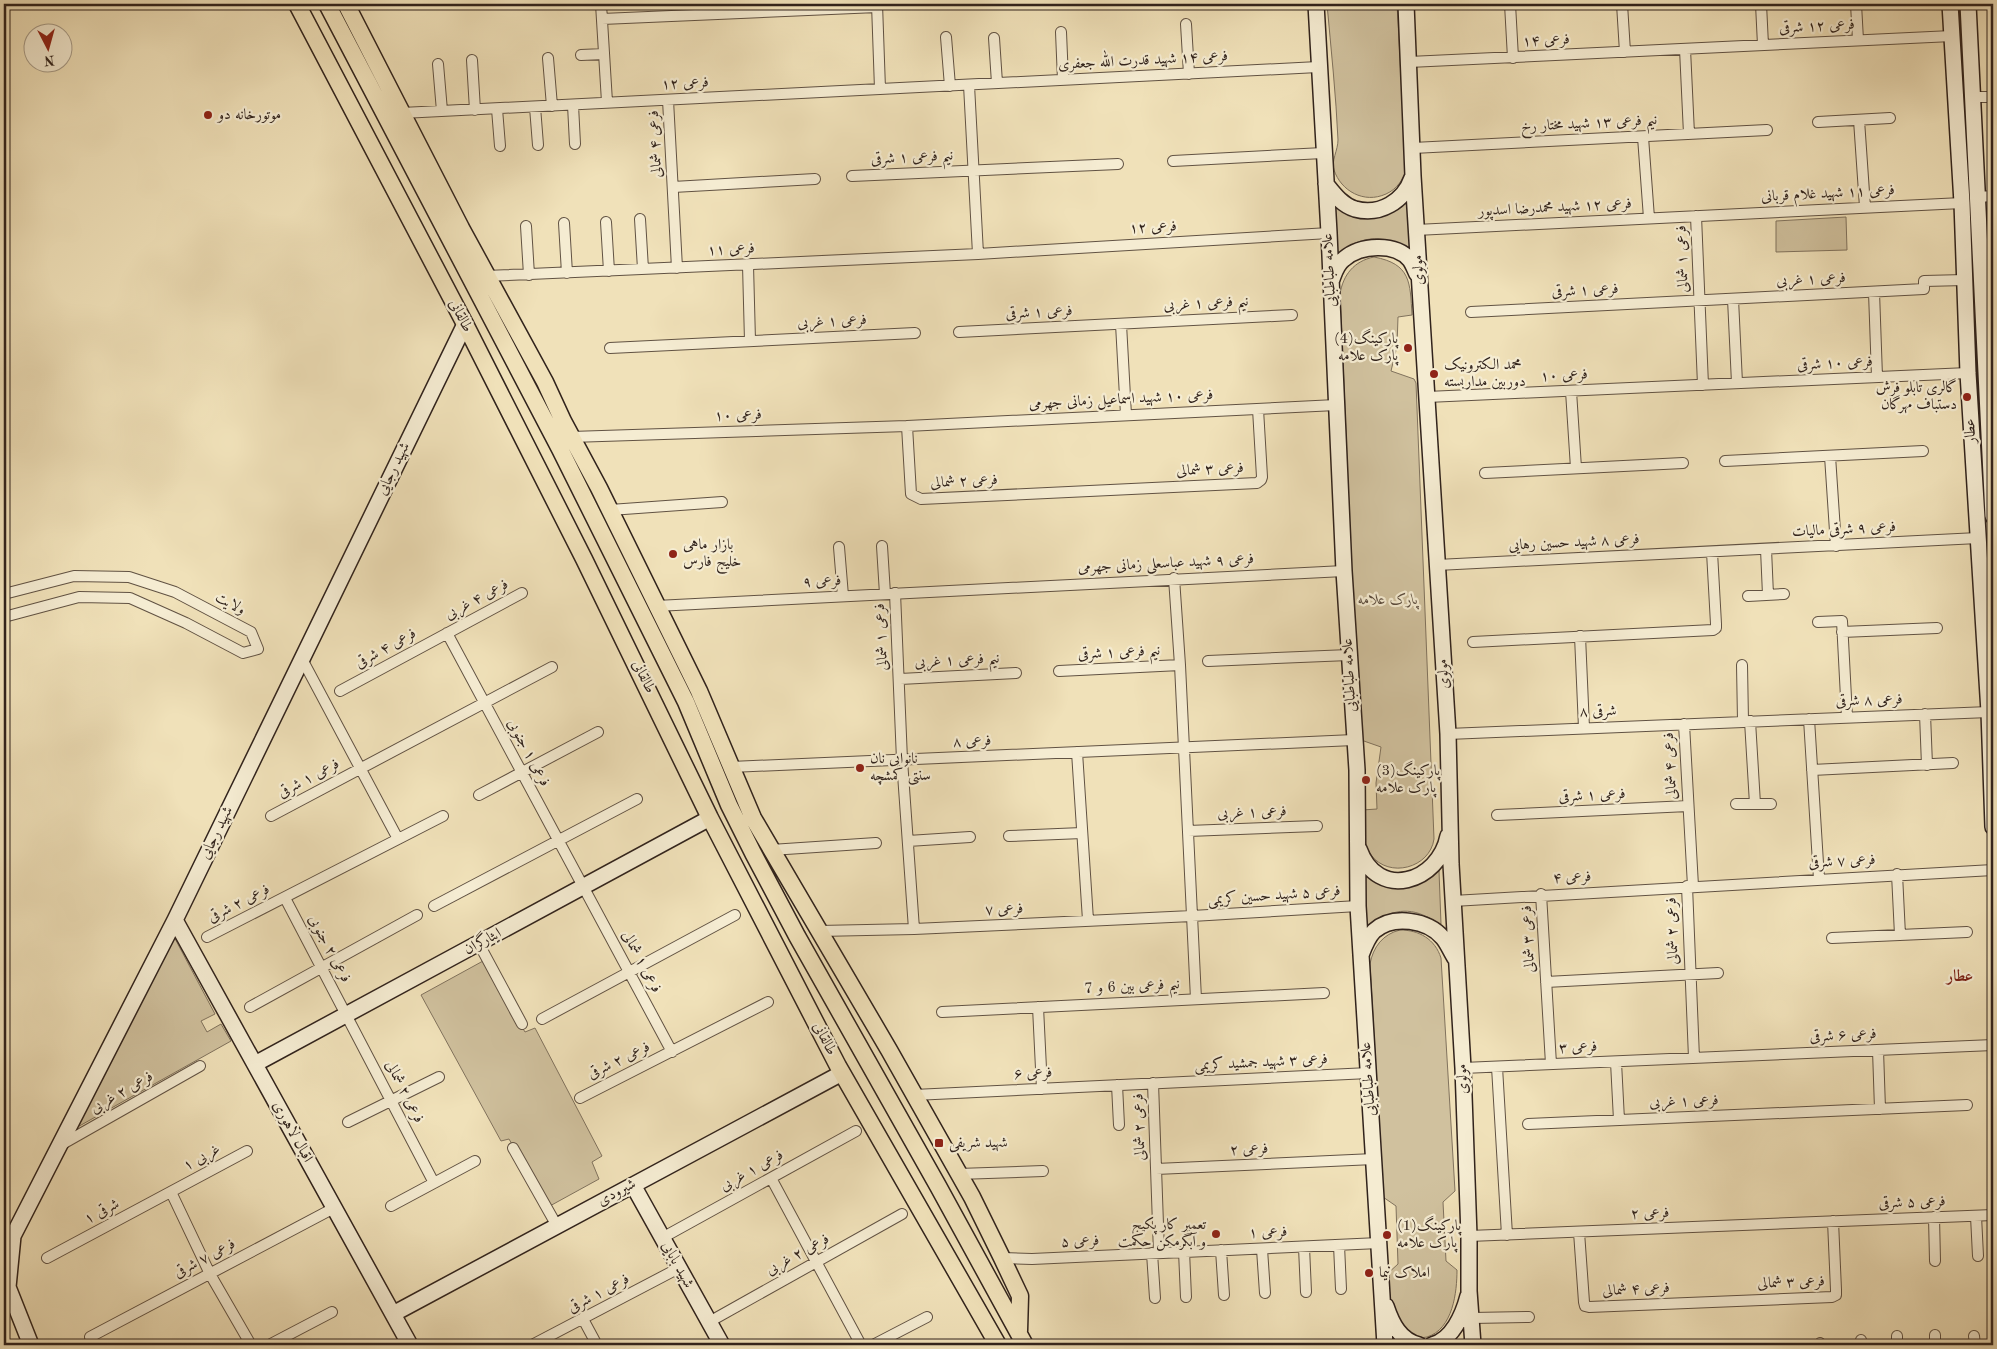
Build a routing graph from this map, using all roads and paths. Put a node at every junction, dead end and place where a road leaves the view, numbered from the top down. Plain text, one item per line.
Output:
1 (297, 4) edge
2 (327, 4) edge
3 (346, 4) edge
4 (601, 4) edge
5 (1316, 4) edge
6 (1406, 4) edge
7 (1510, 4) edge
8 (1622, 4) edge
9 (1760, 4) edge
10 (1856, 4) edge
11 (1950, 4) edge
12 (1968, 4) edge
13 (877, 5) edge
14 (602, 19) junction
15 (1186, 24) dead end
16 (1061, 32) dead end
17 (1952, 36) junction
18 (946, 37) dead end
19 (994, 38) dead end
20 (1858, 40) junction
21 (1762, 45) junction
22 (1684, 49) junction
23 (1625, 52) junction
24 (604, 54) junction
25 (581, 55) dead end
26 (548, 58) dead end
27 (1513, 58) junction
28 (472, 60) dead end
29 (1409, 62) junction
30 (438, 64) dead end
31 (1318, 67) junction
32 (1189, 74) junction
33 (1063, 80) junction
34 (997, 84) junction
35 (969, 85) junction
36 (950, 86) junction
37 (880, 89) junction
38 (1993, 97) edge
39 (1973, 98) junction
40 (668, 100) junction
41 (607, 102) junction
42 (573, 105) junction
43 (536, 106) junction
44 (552, 106) junction
45 (497, 108) junction
46 (475, 110) junction
47 (442, 111) junction
48 (402, 113) junction
49 (1890, 118) dead end
50 (1859, 120) junction
51 (1818, 122) dead end
52 (1767, 130) dead end
53 (1689, 134) junction
54 (1643, 137) junction
55 (575, 144) dead end
56 (538, 145) dead end
57 (500, 146) dead end
58 (1412, 148) junction
59 (1323, 153) junction
60 (1173, 161) dead end
61 (1118, 164) dead end
62 (973, 170) junction
63 (852, 176) dead end
64 (1413, 176) junction
65 (815, 179) dead end
66 (1326, 184) junction
67 (673, 187) junction
68 (1993, 196) edge
69 (1978, 197) junction
70 (1962, 202) junction
71 (1865, 207) junction
72 (1696, 216) junction
73 (1649, 218) junction
74 (640, 219) dead end
75 (606, 222) dead end
76 (564, 223) dead end
77 (526, 226) dead end
78 (1416, 230) junction
79 (1329, 233) junction
80 (978, 254) junction
81 (748, 265) junction
82 (677, 268) junction
83 (643, 269) junction
84 (609, 271) junction
85 (567, 273) junction
86 (529, 275) junction
87 (486, 276) junction
88 (1419, 278) junction
89 (1987, 279) edge
90 (1965, 280) junction
91 (1331, 282) junction
92 (1874, 292) junction
93 (1733, 299) junction
94 (1700, 301) junction
95 (1471, 312) dead end
96 (1292, 315) dead end
97 (465, 324) junction
98 (1121, 324) junction
99 (959, 332) dead end
100 (915, 333) dead end
101 (750, 341) junction
102 (610, 348) dead end
103 (1989, 361) edge
104 (1968, 374) junction
105 (1877, 377) junction
106 (1737, 383) junction
107 (1703, 385) junction
108 (1571, 391) junction
109 (1427, 397) junction
110 (1336, 405) junction
111 (1258, 409) junction
112 (1126, 415) junction
113 (907, 426) junction
114 (571, 437) junction
115 (1991, 448) edge
116 (1923, 451) dead end
117 (1830, 456) junction
118 (1725, 461) dead end
119 (1683, 463) dead end
120 (1576, 468) junction
121 (1485, 473) dead end
122 (1089, 491) joint
123 (722, 502) dead end
124 (610, 510) junction
125 (1993, 516) edge
126 (1978, 538) junction
127 (882, 546) dead end
128 (1836, 546) junction
129 (839, 548) dead end
130 (1766, 549) junction
131 (1712, 552) junction
132 (1437, 565) junction
133 (1344, 571) junction
134 (1174, 578) junction
135 (989, 588) joint
136 (522, 593) dead end
137 (4, 594) edge
138 (890, 594) junction
139 (1784, 594) dead end
140 (1768, 595) junction
141 (843, 596) junction
142 (1748, 596) dead end
143 (656, 606) junction
144 (4, 617) edge
145 (1818, 622) dead end
146 (1937, 628) dead end
147 (1842, 632) junction
148 (447, 633) junction
149 (1580, 636) junction
150 (1473, 642) dead end
151 (681, 655) junction
152 (1349, 655) junction
153 (302, 659) junction
154 (1208, 661) dead end
155 (1180, 665) junction
156 (1742, 665) dead end
157 (552, 667) dead end
158 (1059, 671) dead end
159 (1016, 673) dead end
160 (900, 679) junction
161 (340, 691) dead end
162 (484, 704) junction
163 (1989, 712) junction
164 (690, 714) junction
165 (1925, 714) junction
166 (1847, 717) junction
167 (1809, 718) junction
168 (1746, 721) junction
169 (1684, 724) junction
170 (1584, 728) junction
171 (598, 732) dead end
172 (1448, 734) junction
173 (1354, 740) junction
174 (1185, 747) junction
175 (1077, 752) junction
176 (902, 760) junction
177 (1953, 763) dead end
178 (1927, 765) junction
179 (731, 767) junction
180 (361, 769) junction
181 (1812, 770) junction
182 (522, 773) junction
183 (1992, 785) edge
184 (479, 795) dead end
185 (637, 799) dead end
186 (1736, 804) dead end
187 (1755, 804) junction
188 (1771, 804) dead end
189 (1688, 806) junction
190 (1497, 815) dead end
191 (271, 816) dead end
192 (443, 816) dead end
193 (710, 818) junction
194 (1450, 823) junction
195 (1317, 826) dead end
196 (1993, 827) edge
197 (1188, 831) junction
198 (1082, 833) junction
199 (1009, 836) dead end
200 (970, 838) dead end
201 (398, 839) junction
202 (558, 841) junction
203 (908, 842) junction
204 (876, 843) dead end
205 (1357, 845) junction
206 (771, 850) junction
207 (1993, 870) edge
208 (1897, 874) junction
209 (1820, 878) junction
210 (1690, 886) junction
211 (583, 887) junction
212 (1541, 894) junction
213 (285, 898) junction
214 (1453, 901) junction
215 (434, 906) dead end
216 (1358, 906) junction
217 (417, 915) dead end
218 (735, 915) dead end
219 (1192, 916) junction
220 (175, 920) junction
221 (1088, 920) junction
222 (914, 930) junction
223 (819, 931) junction
224 (1967, 932) dead end
225 (1900, 934) junction
226 (207, 937) dead end
227 (1832, 938) dead end
228 (479, 944) junction
229 (1361, 954) junction
230 (1456, 960) junction
231 (322, 968) junction
232 (629, 972) junction
233 (1718, 973) dead end
234 (1690, 975) junction
235 (1546, 982) junction
236 (1324, 992) dead end
237 (1196, 999) junction
238 (768, 1002) dead end
239 (250, 1007) dead end
240 (1038, 1007) junction
241 (942, 1012) dead end
242 (347, 1015) junction
243 (542, 1019) dead end
244 (522, 1024) dead end
245 (1993, 1045) edge
246 (1878, 1050) junction
247 (672, 1052) junction
248 (1694, 1058) junction
249 (1616, 1062) junction
250 (255, 1064) junction
251 (1551, 1064) junction
252 (200, 1066) dead end
253 (1498, 1067) junction
254 (1463, 1068) junction
255 (842, 1073) junction
256 (1369, 1073) junction
257 (438, 1077) dead end
258 (1153, 1083) junction
259 (1117, 1085) junction
260 (1042, 1089) junction
261 (914, 1095) junction
262 (580, 1098) dead end
263 (391, 1101) junction
264 (1967, 1105) dead end
265 (1880, 1109) junction
266 (1619, 1120) junction
267 (348, 1122) dead end
268 (1528, 1124) dead end
269 (1119, 1125) dead end
270 (856, 1131) dead end
271 (59, 1146) junction
272 (513, 1148) dead end
273 (248, 1151) dead end
274 (1374, 1159) junction
275 (475, 1161) dead end
276 (1156, 1170) junction
277 (1043, 1172) dead end
278 (958, 1174) junction
279 (771, 1178) junction
280 (434, 1183) junction
281 (633, 1185) junction
282 (170, 1192) junction
283 (391, 1206) dead end
284 (334, 1208) junction
285 (902, 1214) dead end
286 (1993, 1215) edge
287 (1976, 1216) junction
288 (1934, 1217) junction
289 (1833, 1221) junction
290 (557, 1226) junction
291 (1579, 1232) junction
292 (1506, 1235) junction
293 (1469, 1236) junction
294 (662, 1238) junction
295 (1378, 1243) junction
296 (1339, 1245) junction
297 (1304, 1247) junction
298 (1262, 1249) junction
299 (1221, 1250) junction
300 (1184, 1251) junction
301 (1156, 1253) junction
302 (1978, 1256) dead end
303 (47, 1258) dead end
304 (1002, 1258) junction
305 (1935, 1261) dead end
306 (817, 1263) junction
307 (679, 1268) junction
308 (210, 1274) junction
309 (1341, 1288) dead end
310 (1470, 1290) junction
311 (1264, 1292) dead end
312 (1306, 1292) dead end
313 (1381, 1293) junction
314 (1224, 1295) dead end
315 (1186, 1297) dead end
316 (1155, 1298) dead end
317 (1704, 1302) joint
318 (332, 1312) dead end
319 (393, 1314) junction
320 (927, 1317) dead end
321 (1529, 1317) dead end
322 (1472, 1318) junction
323 (583, 1319) junction
324 (709, 1322) junction
325 (90, 1337) dead end
326 (1022, 1340) edge
327 (31, 1345) edge
328 (250, 1345) edge
329 (269, 1345) edge
330 (410, 1345) edge
331 (532, 1345) edge
332 (597, 1345) edge
333 (722, 1345) edge
334 (861, 1345) edge
335 (873, 1345) edge
336 (998, 1345) edge
337 (1385, 1345) edge
338 (1419, 1345) edge
339 (1432, 1345) edge
340 (1473, 1345) edge

1 - 97 main road, طالقانی
2 - 164 main road, طالقانی
3 - 48 main road
4 - 14 street
5 - 31 street, علامه طباطبایی
6 - 29 street, مولوی
7 - 27 street
8 - 23 street
9 - 21 street
10 - 20 street
11 - 17 street, عطار
12 - 39 street, عطار
13 - 14 street
13 - 37 street
14 - 24 street
15 - 32 street
16 - 33 street
17 - 20 street, فرعی ۱۲ شرقی
17 - 70 street, عطار
18 - 36 street
19 - 34 street
20 - 21 street, فرعی ۱۲ شرقی
21 - 22 street, فرعی ۱۲ شرقی
22 - 23 street, فرعی ۱۴
22 - 53 street
23 - 27 street, فرعی ۱۴
24 - 25 street
24 - 41 street
26 - 44 street
27 - 29 street, فرعی ۱۴
28 - 46 street
29 - 58 street, مولوی
30 - 47 street
31 - 32 street, فرعی ۱۴ شهید قدرت الله جعفری
31 - 59 street, علامه طباطبایی
32 - 33 street, فرعی ۱۴ شهید قدرت الله جعفری
33 - 34 street, فرعی ۱۴ شهید قدرت الله جعفری
34 - 35 street, فرعی ۱۴ شهید قدرت الله جعفری
35 - 36 street, فرعی ۱۲
35 - 62 street
36 - 37 street, فرعی ۱۲
37 - 40 street, فرعی ۱۲
38 - 39 street
39 - 69 street, عطار
40 - 41 street, فرعی ۱۲
40 - 67 street, فرعی ۴ شمالی
41 - 42 street, فرعی ۱۲
42 - 44 street, فرعی ۱۲
42 - 55 street
43 - 44 street, فرعی ۱۲
43 - 45 street, فرعی ۱۲
43 - 56 street
45 - 46 street, فرعی ۱۲
45 - 57 street
46 - 47 street, فرعی ۱۲
47 - 48 street, فرعی ۱۲
48 - 87 main road
49 - 50 street
50 - 51 street
50 - 71 street
52 - 53 street, نیم فرعی ۱۳ شهید مختار رخ
53 - 54 street, نیم فرعی ۱۳ شهید مختار رخ
54 - 58 street, نیم فرعی ۱۳ شهید مختار رخ
54 - 73 street
58 - 64 street, مولوی
59 - 60 street
59 - 66 street, علامه طباطبایی
61 - 62 street
62 - 63 street, نیم فرعی ۱ شرقی
62 - 80 street
64 - 66 street
64 - 78 street, مولوی
65 - 67 street
66 - 79 street, علامه طباطبایی
67 - 82 street, فرعی ۴ شمالی
68 - 69 street
69 - 89 street, عطار
70 - 71 street, فرعی ۱۱ شهید غلام قربانی
70 - 90 street, عطار
71 - 72 street, فرعی ۱۱ شهید غلام قربانی
72 - 73 street, فرعی ۱۲ شهید محمدرضا اسدپور
72 - 94 street, فرعی ۱ شمالی
73 - 78 street, فرعی ۱۲ شهید محمدرضا اسدپور
74 - 83 street
75 - 84 street
76 - 85 street
77 - 86 street
78 - 88 street, مولوی
79 - 80 street, فرعی ۱۲
79 - 91 street, علامه طباطبایی
80 - 81 street, فرعی ۱۱
81 - 82 street, فرعی ۱۱
81 - 101 street
82 - 83 street, فرعی ۱۱
83 - 84 street, فرعی ۱۱
84 - 85 street, فرعی ۱۱
85 - 86 street, فرعی ۱۱
86 - 87 street, فرعی ۱۱
87 - 114 main road
88 - 91 street
88 - 109 street, مولوی
89 - 103 street, عطار
90 - 92 street, فرعی ۱ غربی
90 - 104 street, عطار
91 - 110 street, علامه طباطبایی
92 - 93 street, فرعی ۱ غربی
92 - 105 street
93 - 94 street, فرعی ۱ غربی
93 - 106 street
94 - 95 street, فرعی ۱ شرقی
94 - 107 street, فرعی ۱ شمالی
96 - 98 street, نیم فرعی ۱ غربی
97 - 153 street, شهید رجایی
97 - 193 main road, طالقانی
98 - 99 street, فرعی ۱ شرقی
98 - 112 street
100 - 101 street, فرعی ۱ غربی
101 - 102 street
103 - 115 street, عطار
104 - 105 street, فرعی ۱۰ شرقی
104 - 126 street, عطار
105 - 106 street, فرعی ۱۰ شرقی
106 - 107 street, فرعی ۱۰ شرقی
107 - 108 street, فرعی ۱۰
108 - 109 street, فرعی ۱۰
108 - 120 street
109 - 132 street, مولوی
110 - 111 street, فرعی ۱۰ شهید اسماعیل زمانی جهرمی
110 - 133 street, علامه طباطبایی
111 - 112 street, فرعی ۱۰ شهید اسماعیل زمانی جهرمی
111 - 122 street, فرعی ۳ شمالی
112 - 113 street, فرعی ۱۰ شهید اسماعیل زمانی جهرمی
113 - 114 street, فرعی ۱۰
113 - 122 street, فرعی ۲ شمالی
114 - 124 main road
115 - 125 street, عطار
116 - 117 street
117 - 118 street
117 - 128 street
119 - 120 street
120 - 121 street
123 - 124 street
124 - 143 main road
126 - 128 street, فرعی ۹ شرقی مالیات
126 - 163 street, عطار
127 - 138 street, فرعی ۱ شمالی
128 - 130 street, فرعی ۹ شرقی مالیات
129 - 141 street
130 - 131 street, فرعی ۹ شرقی مالیات
130 - 140 street
131 - 132 street, فرعی ۸ شهید حسین رهایی
131 - 149 street
132 - 172 street, مولوی
133 - 134 street, فرعی ۹ شهید عباسعلی زمانی جهرمی
133 - 152 street, علامه طباطبایی
134 - 135 street, فرعی ۹ شهید عباسعلی زمانی جهرمی
134 - 155 street
135 - 138 street, فرعی ۹
136 - 148 street, فرعی ۴ غربی
137 - 144 street, ولایت
138 - 141 street, فرعی ۹
138 - 160 street, فرعی ۱ شمالی
139 - 140 street
140 - 142 street
141 - 143 street, فرعی ۹
143 - 151 main road
145 - 147 street
146 - 147 street
147 - 166 street
148 - 161 street, فرعی ۴ شرقی
148 - 162 street, فرعی ۱ جنوبی
149 - 150 street
149 - 170 street
151 - 164 main road
151 - 179 main road
152 - 154 street
152 - 173 street, علامه طباطبایی
153 - 180 street
153 - 220 street, شهید رجایی
155 - 158 street, نیم فرعی ۱ شرقی
155 - 174 street
156 - 168 street
157 - 162 street
159 - 160 street, نیم فرعی ۱ غربی
160 - 176 street
162 - 180 street
162 - 182 street, فرعی ۱ جنوبی
163 - 165 street, فرعی ۸ شرقی
163 - 183 street, عطار
164 - 326 main road, طالقانی
165 - 166 street, فرعی ۸ شرقی
165 - 178 street
166 - 167 street, فرعی ۸ شرقی
167 - 168 street, فرعی ۸ شرقی
167 - 181 street
168 - 169 street, ۸ شرقی
168 - 187 street
169 - 170 street, ۸ شرقی
169 - 189 street, فرعی ۴ شمالی
170 - 172 street, ۸ شرقی
171 - 182 street
172 - 194 street, مولوی
173 - 174 street, فرعی ۸
173 - 205 street, علامه طباطبایی
174 - 175 street, فرعی ۸
174 - 197 street
175 - 176 street, فرعی ۸
175 - 198 street
176 - 179 street, فرعی ۸
176 - 203 street
177 - 178 street
178 - 181 street
179 - 206 main road
180 - 191 street, فرعی ۱ شرقی
180 - 201 street
181 - 209 street
182 - 184 street
182 - 202 street, فرعی ۱ جنوبی
183 - 196 street, عطار
185 - 202 street
186 - 187 street
187 - 188 street
189 - 190 street, فرعی ۱ شرقی
189 - 210 street
192 - 201 street
193 - 211 street, ایثارگران
193 - 255 main road, طالقانی
194 - 205 street
194 - 214 street, مولوی
195 - 197 street, فرعی ۱ غربی
197 - 219 street
198 - 199 street
198 - 221 street
200 - 203 street
201 - 213 street
202 - 211 street, فرعی ۱ جنوبی
202 - 215 street
203 - 222 street
204 - 206 street
205 - 216 street, علامه طباطبایی
206 - 223 main road
207 - 208 street, فرعی ۷ شرقی
208 - 209 street, فرعی ۷ شرقی
208 - 225 street
209 - 210 street, فرعی ۷ شرقی
210 - 212 street, فرعی ۴
210 - 234 street, فرعی ۲ شمالی
211 - 228 street, ایثارگران
211 - 232 street, فرعی ۱ شمالی
212 - 214 street, فرعی ۴
212 - 235 street, فرعی ۳ شمالی
213 - 226 street, فرعی ۲ شرقی
213 - 231 street, فرعی ۲ جنوبی
214 - 230 street, مولوی
216 - 219 street, فرعی ۵ شهید حسین کریمی
216 - 229 street, علامه طباطبایی
217 - 231 street
218 - 232 street
219 - 221 street, فرعی ۷
219 - 237 street
220 - 250 street, اقبال لاهوری
220 - 271 street, شهید رجایی
221 - 222 street, فرعی ۷
222 - 223 street, فرعی ۷
223 - 261 main road
224 - 225 street
225 - 227 street
228 - 242 street, ایثارگران
228 - 244 street
229 - 230 street
229 - 256 street, علامه طباطبایی
230 - 254 street, مولوی
231 - 239 street
231 - 242 street, فرعی ۲ جنوبی
232 - 243 street
232 - 247 street, فرعی ۱ شمالی
233 - 234 street
234 - 235 street
234 - 248 street
235 - 251 street
236 - 237 street, نیم فرعی بین 6 و 7
237 - 240 street, نیم فرعی بین 6 و 7
238 - 247 street
240 - 241 street, نیم فرعی بین 6 و 7
240 - 260 street
242 - 250 street, ایثارگران
242 - 263 street, فرعی ۲ شمالی
245 - 246 street, فرعی ۶ شرقی
246 - 248 street, فرعی ۶ شرقی
246 - 265 street
247 - 262 street, فرعی ۲ شرقی
248 - 249 street, فرعی ۳
249 - 251 street, فرعی ۳
249 - 266 street
250 - 284 street, اقبال لاهوری
251 - 253 street, فرعی ۳
252 - 271 street, فرعی ۲ غربی
253 - 254 street, فرعی ۳
253 - 292 street
254 - 293 street, مولوی
255 - 281 street, شیرودی
255 - 336 main road, طالقانی
256 - 258 street, فرعی ۳ شهید جمشید کریمی
256 - 274 street, علامه طباطبایی
257 - 263 street
258 - 259 street, فرعی ۶
258 - 276 street, فرعی ۲ شمالی
259 - 260 street, فرعی ۶
259 - 269 street
260 - 261 street, فرعی ۶
261 - 278 main road
263 - 267 street
263 - 280 street, فرعی ۲ شمالی
264 - 265 street
265 - 266 street, فرعی ۱ غربی
266 - 268 street
270 - 279 street, فرعی ۱ غربی
271 - 327 street, شهید رجایی
272 - 290 street
273 - 282 street, ۱ غربی
274 - 276 street, فرعی ۲
274 - 295 street, علامه طباطبایی
275 - 280 street
276 - 301 street
277 - 278 street
278 - 304 main road
279 - 294 street, فرعی ۱ غربی
279 - 306 street
280 - 283 street
281 - 290 street, شیرودی
281 - 294 street, شهید بابایی
282 - 303 street, ۱ شرقی
282 - 308 street
284 - 308 street, فرعی ۷ شرقی
284 - 319 street, اقبال لاهوری
285 - 306 street, فرعی ۲ غربی
286 - 287 street, فرعی ۵ شرقی
287 - 288 street, فرعی ۵ شرقی
287 - 302 street
288 - 289 street, فرعی ۵ شرقی
288 - 305 street
289 - 291 street, فرعی ۲
289 - 317 street, فرعی ۳ شمالی
290 - 319 street, شیرودی
291 - 292 street, فرعی ۲
291 - 317 street, فرعی ۴ شمالی
292 - 293 street, فرعی ۲
293 - 310 street, مولوی
294 - 307 street, شهید بابایی
295 - 296 street, فرعی ۱
295 - 313 street, علامه طباطبایی
296 - 297 street, فرعی ۱
296 - 309 street
297 - 298 street, فرعی ۱
297 - 312 street
298 - 299 street, فرعی ۱
298 - 311 street
299 - 300 street, فرعی ۱
299 - 314 street
300 - 301 street, فرعی ۱
300 - 315 street
301 - 304 street, فرعی ۵
301 - 316 street
304 - 326 main road
306 - 324 street, فرعی ۲ غربی
306 - 334 street
307 - 323 street, فرعی ۱ شرقی
307 - 324 street, شهید بابایی
308 - 325 street, فرعی ۷ شرقی
308 - 328 street
310 - 322 street, مولوی
310 - 339 street
313 - 337 street, علامه طباطبایی
313 - 338 street
318 - 329 street
319 - 330 street, اقبال لاهوری
320 - 335 street
321 - 322 street
322 - 340 street, مولوی
323 - 331 street, فرعی ۱ شرقی
323 - 332 street
324 - 333 street, شهید بابایی

